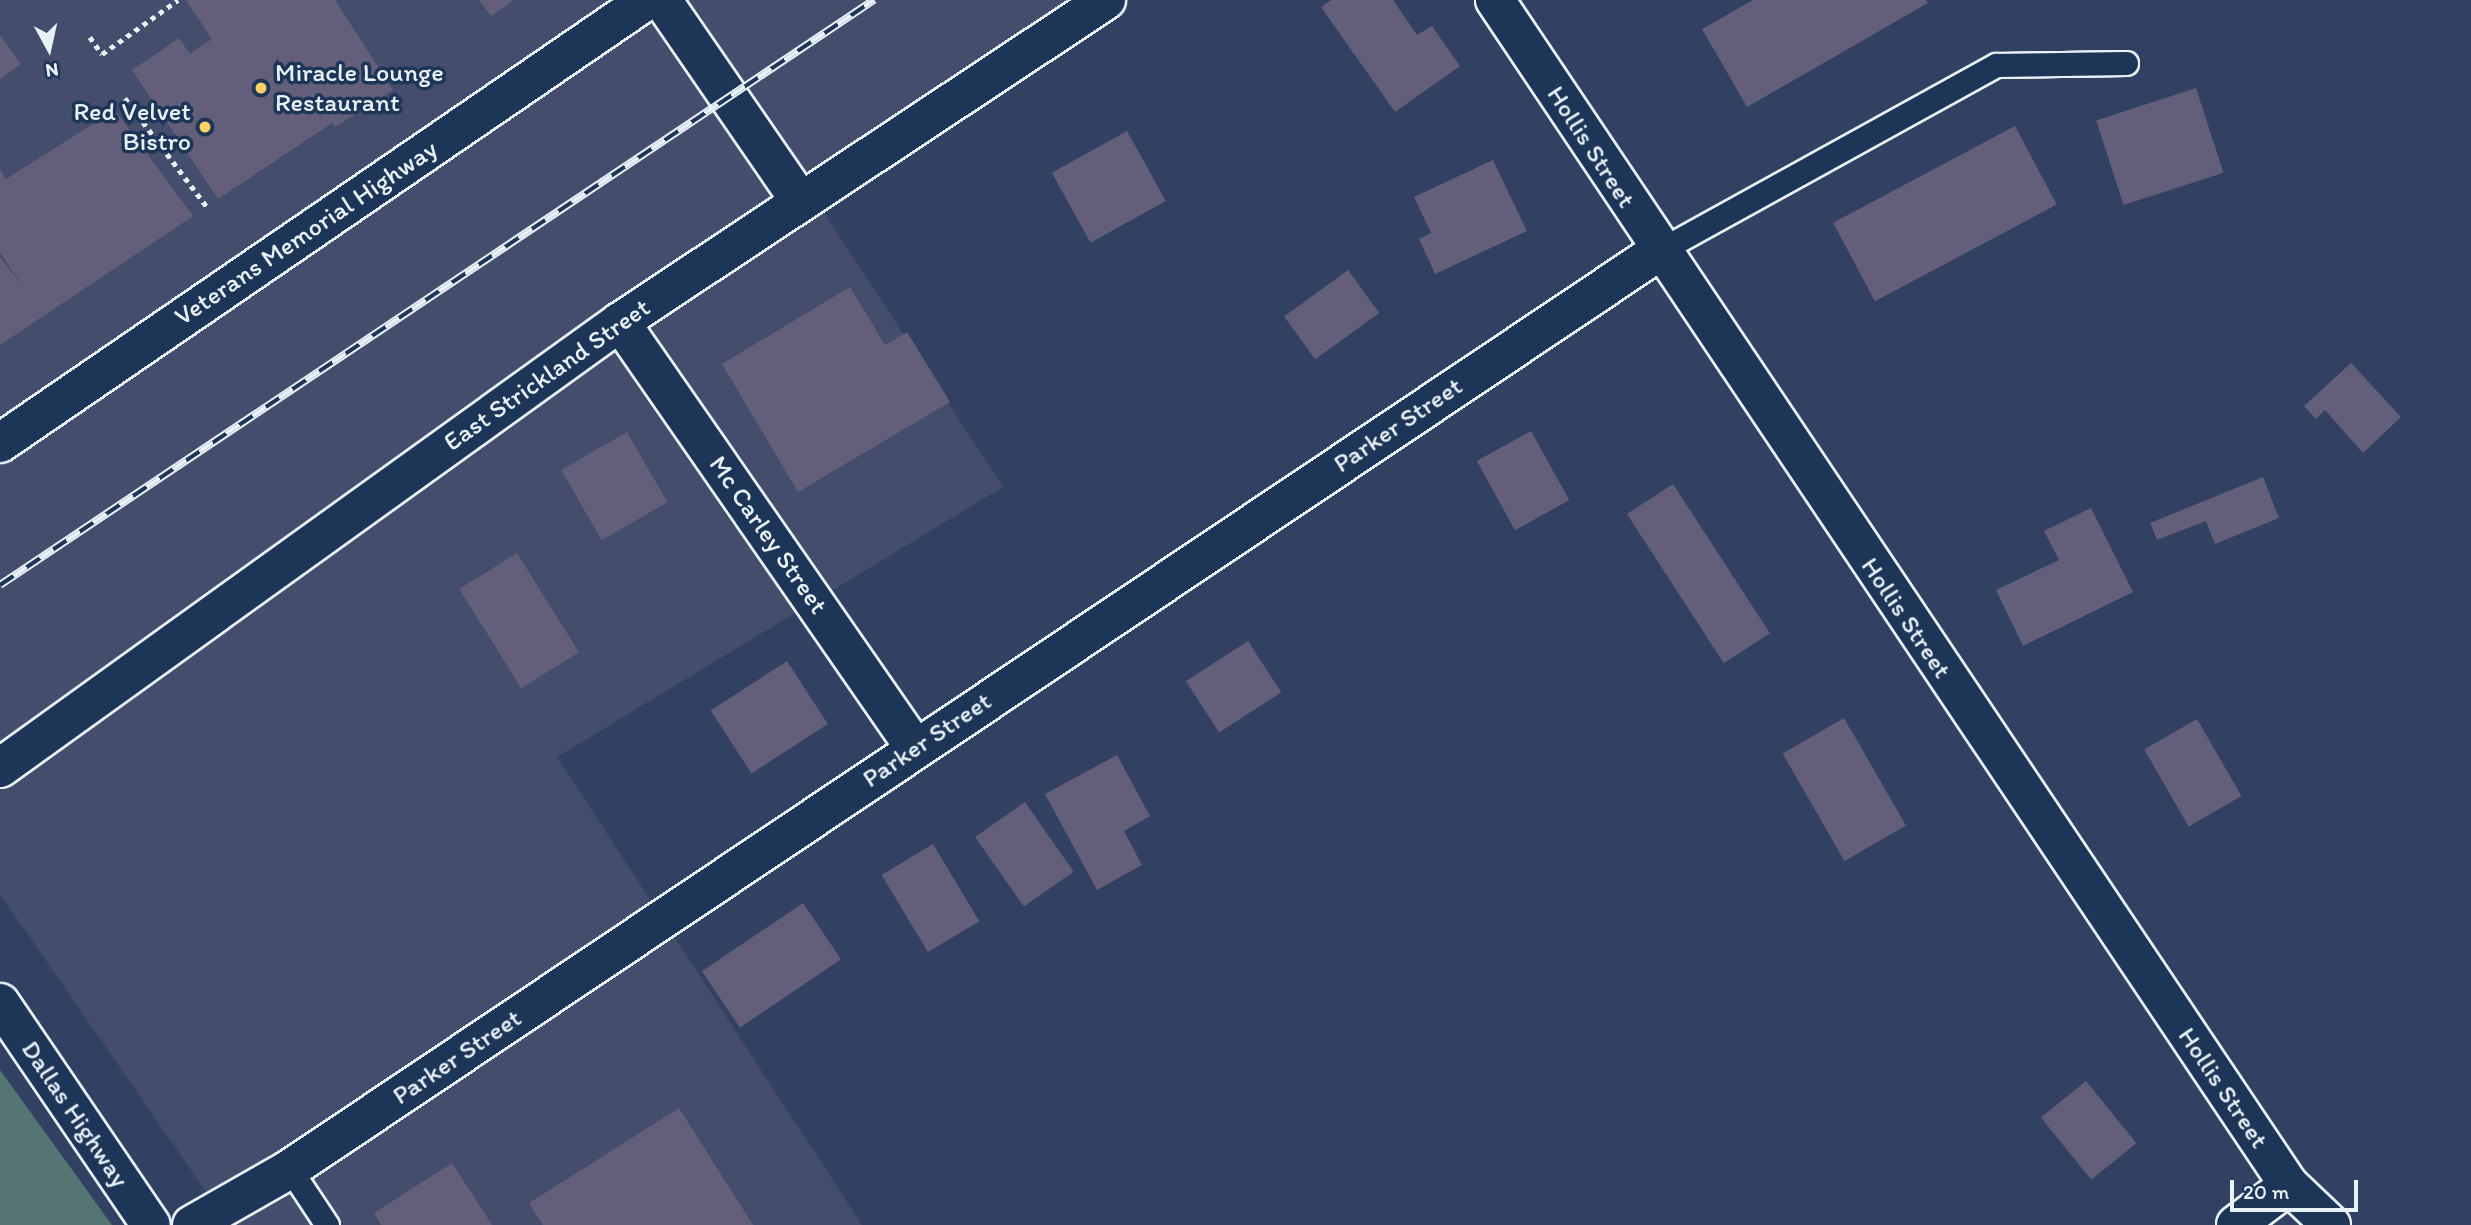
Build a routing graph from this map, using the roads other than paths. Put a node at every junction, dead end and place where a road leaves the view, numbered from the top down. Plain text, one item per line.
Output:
1 (647, 0) edge
2 (662, 0) edge
3 (1106, 0) edge
4 (1495, 0) edge
5 (2126, 63) dead end
6 (800, 201) junction
7 (1659, 251) junction
8 (620, 322) junction
9 (0, 443) edge
10 (915, 748) junction
11 (0, 768) edge
12 (0, 1003) edge
13 (290, 1169) junction
14 (2289, 1185) junction
15 (151, 1225) edge
16 (192, 1225) edge
17 (327, 1225) edge
18 (2236, 1225) edge
19 (2330, 1225) edge

1 - 9 street, Veterans Memorial Highway
2 - 6 street
3 - 6 street, East Strickland Street
4 - 7 street, Hollis Street
5 - 7 lane
6 - 8 street, East Strickland Street
7 - 10 street, Parker Street
7 - 14 street, Hollis Street
8 - 10 street, Mc Carley Street
8 - 11 street, East Strickland Street
10 - 13 street, Parker Street
12 - 15 street, Dallas Highway
13 - 16 street, Parker Street
13 - 17 lane
14 - 18 street
14 - 19 street, Hollis Street

